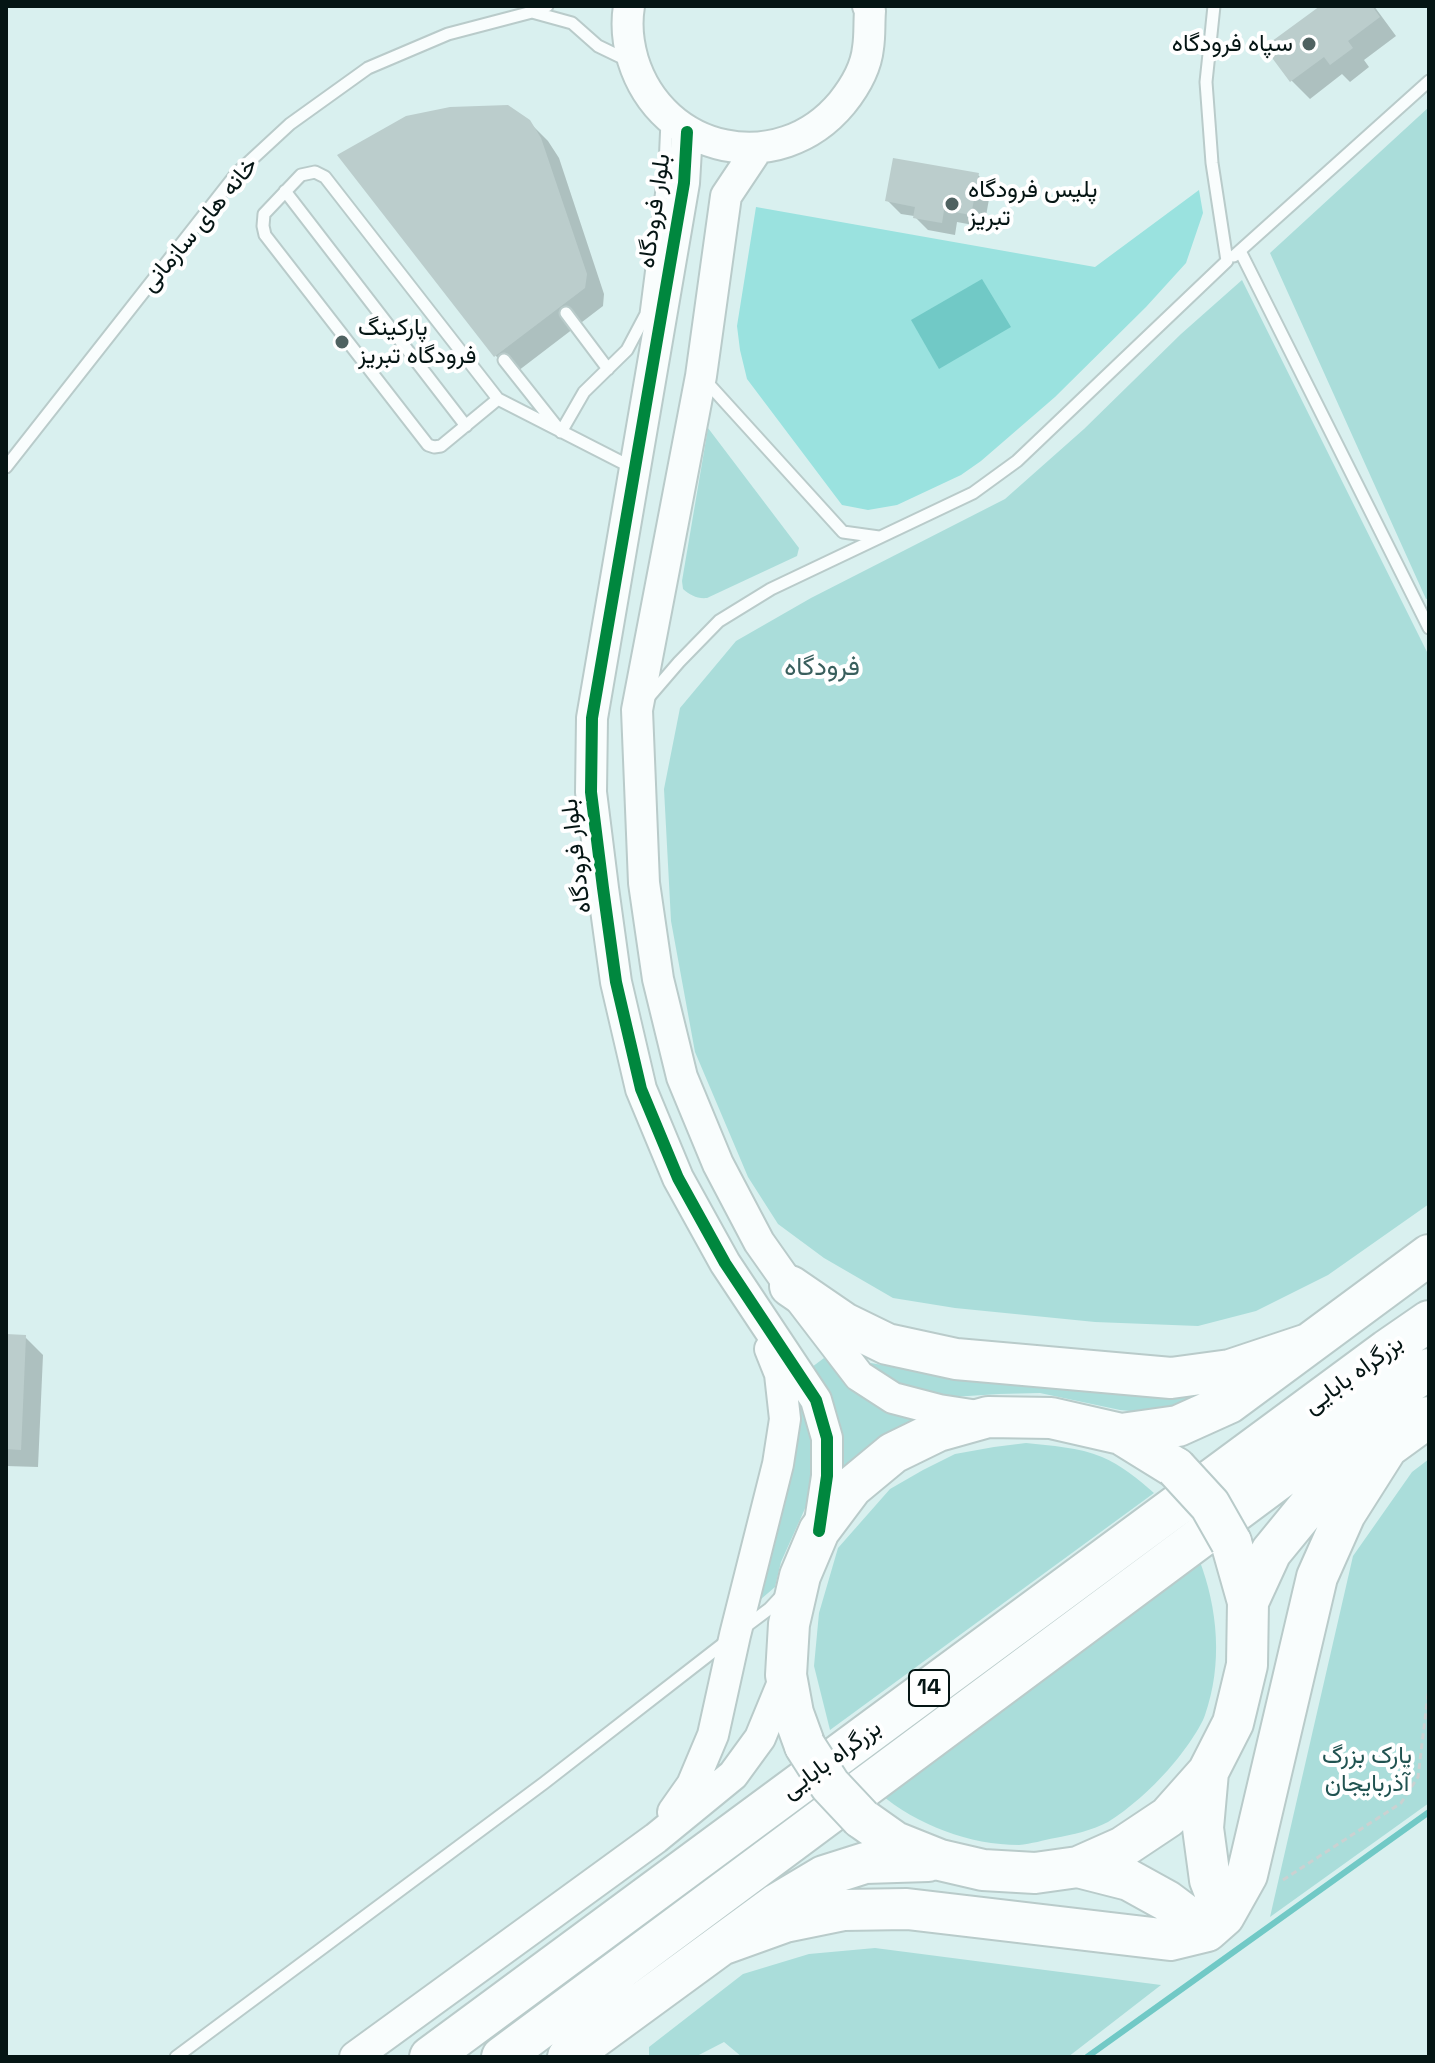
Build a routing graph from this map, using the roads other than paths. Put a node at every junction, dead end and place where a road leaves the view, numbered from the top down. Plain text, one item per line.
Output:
1 (629, 6) edge
2 (868, 6) edge
3 (1214, 6) edge
4 (541, 8) edge
5 (634, 63) junction
6 (1429, 81) edge
7 (677, 124) junction
8 (758, 148) junction
9 (285, 191) junction
10 (1240, 251) junction
11 (1227, 261) junction
12 (566, 313) dead end
13 (504, 360) dead end
14 (608, 369) junction
15 (701, 376) junction
16 (498, 399) junction
17 (466, 426) junction
18 (561, 432) junction
19 (6, 467) edge
20 (635, 469) junction
21 (879, 537) junction
22 (1429, 628) edge
23 (637, 710) junction
24 (1429, 1255) edge
25 (790, 1286) junction
26 (753, 1306) junction
27 (1429, 1321) edge
28 (1308, 1344) junction
29 (1429, 1369) edge
30 (988, 1417) junction
31 (1429, 1417) edge
32 (1121, 1434) junction
33 (1390, 1443) junction
34 (819, 1531) junction
35 (800, 1576) junction
36 (1248, 1602) junction
37 (735, 1635) junction
38 (786, 1675) junction
39 (1208, 1772) junction
40 (656, 1838) junction
41 (940, 1860) junction
42 (1078, 1867) junction
43 (1216, 1923) junction
44 (721, 1945) junction
45 (176, 2057) edge
46 (355, 2057) edge
47 (430, 2057) edge
48 (502, 2057) edge
49 (568, 2057) edge

1 - 5 street
2 - 8 street
3 - 11 lane
4 - 5 lane
4 - 19 lane, خانه های سازمانی
5 - 7 street
6 - 10 lane
7 - 8 street
7 - 14 lane
7 - 20 street, بلوار فرودگاه
8 - 15 street
9 - 16 lane
9 - 17 lane
9 - 17 lane
10 - 11 lane
10 - 22 lane
11 - 21 lane
12 - 14 lane
13 - 18 lane
14 - 18 lane
15 - 21 lane
15 - 23 street
16 - 17 lane
16 - 18 lane
18 - 20 lane
20 - 26 street, بلوار فرودگاه
21 - 23 lane
23 - 25 street
24 - 28 highway
25 - 28 highway
25 - 30 street
26 - 34 street, بلوار فرودگاه
26 - 37 street
27 - 47 highway, بزرگراه بابایی / 14
28 - 32 highway
29 - 48 highway, بزرگراه بابایی / 14
30 - 32 highway
30 - 34 highway
31 - 33 highway
32 - 36 highway, bridge
33 - 36 highway
33 - 43 highway
34 - 35 highway
35 - 37 lane
35 - 38 highway
36 - 39 highway
37 - 40 street
37 - 45 lane
38 - 40 street
38 - 41 highway, bridge
39 - 42 highway
39 - 43 highway
40 - 46 street
41 - 42 highway
41 - 44 highway
42 - 43 highway
43 - 44 highway
44 - 49 highway

